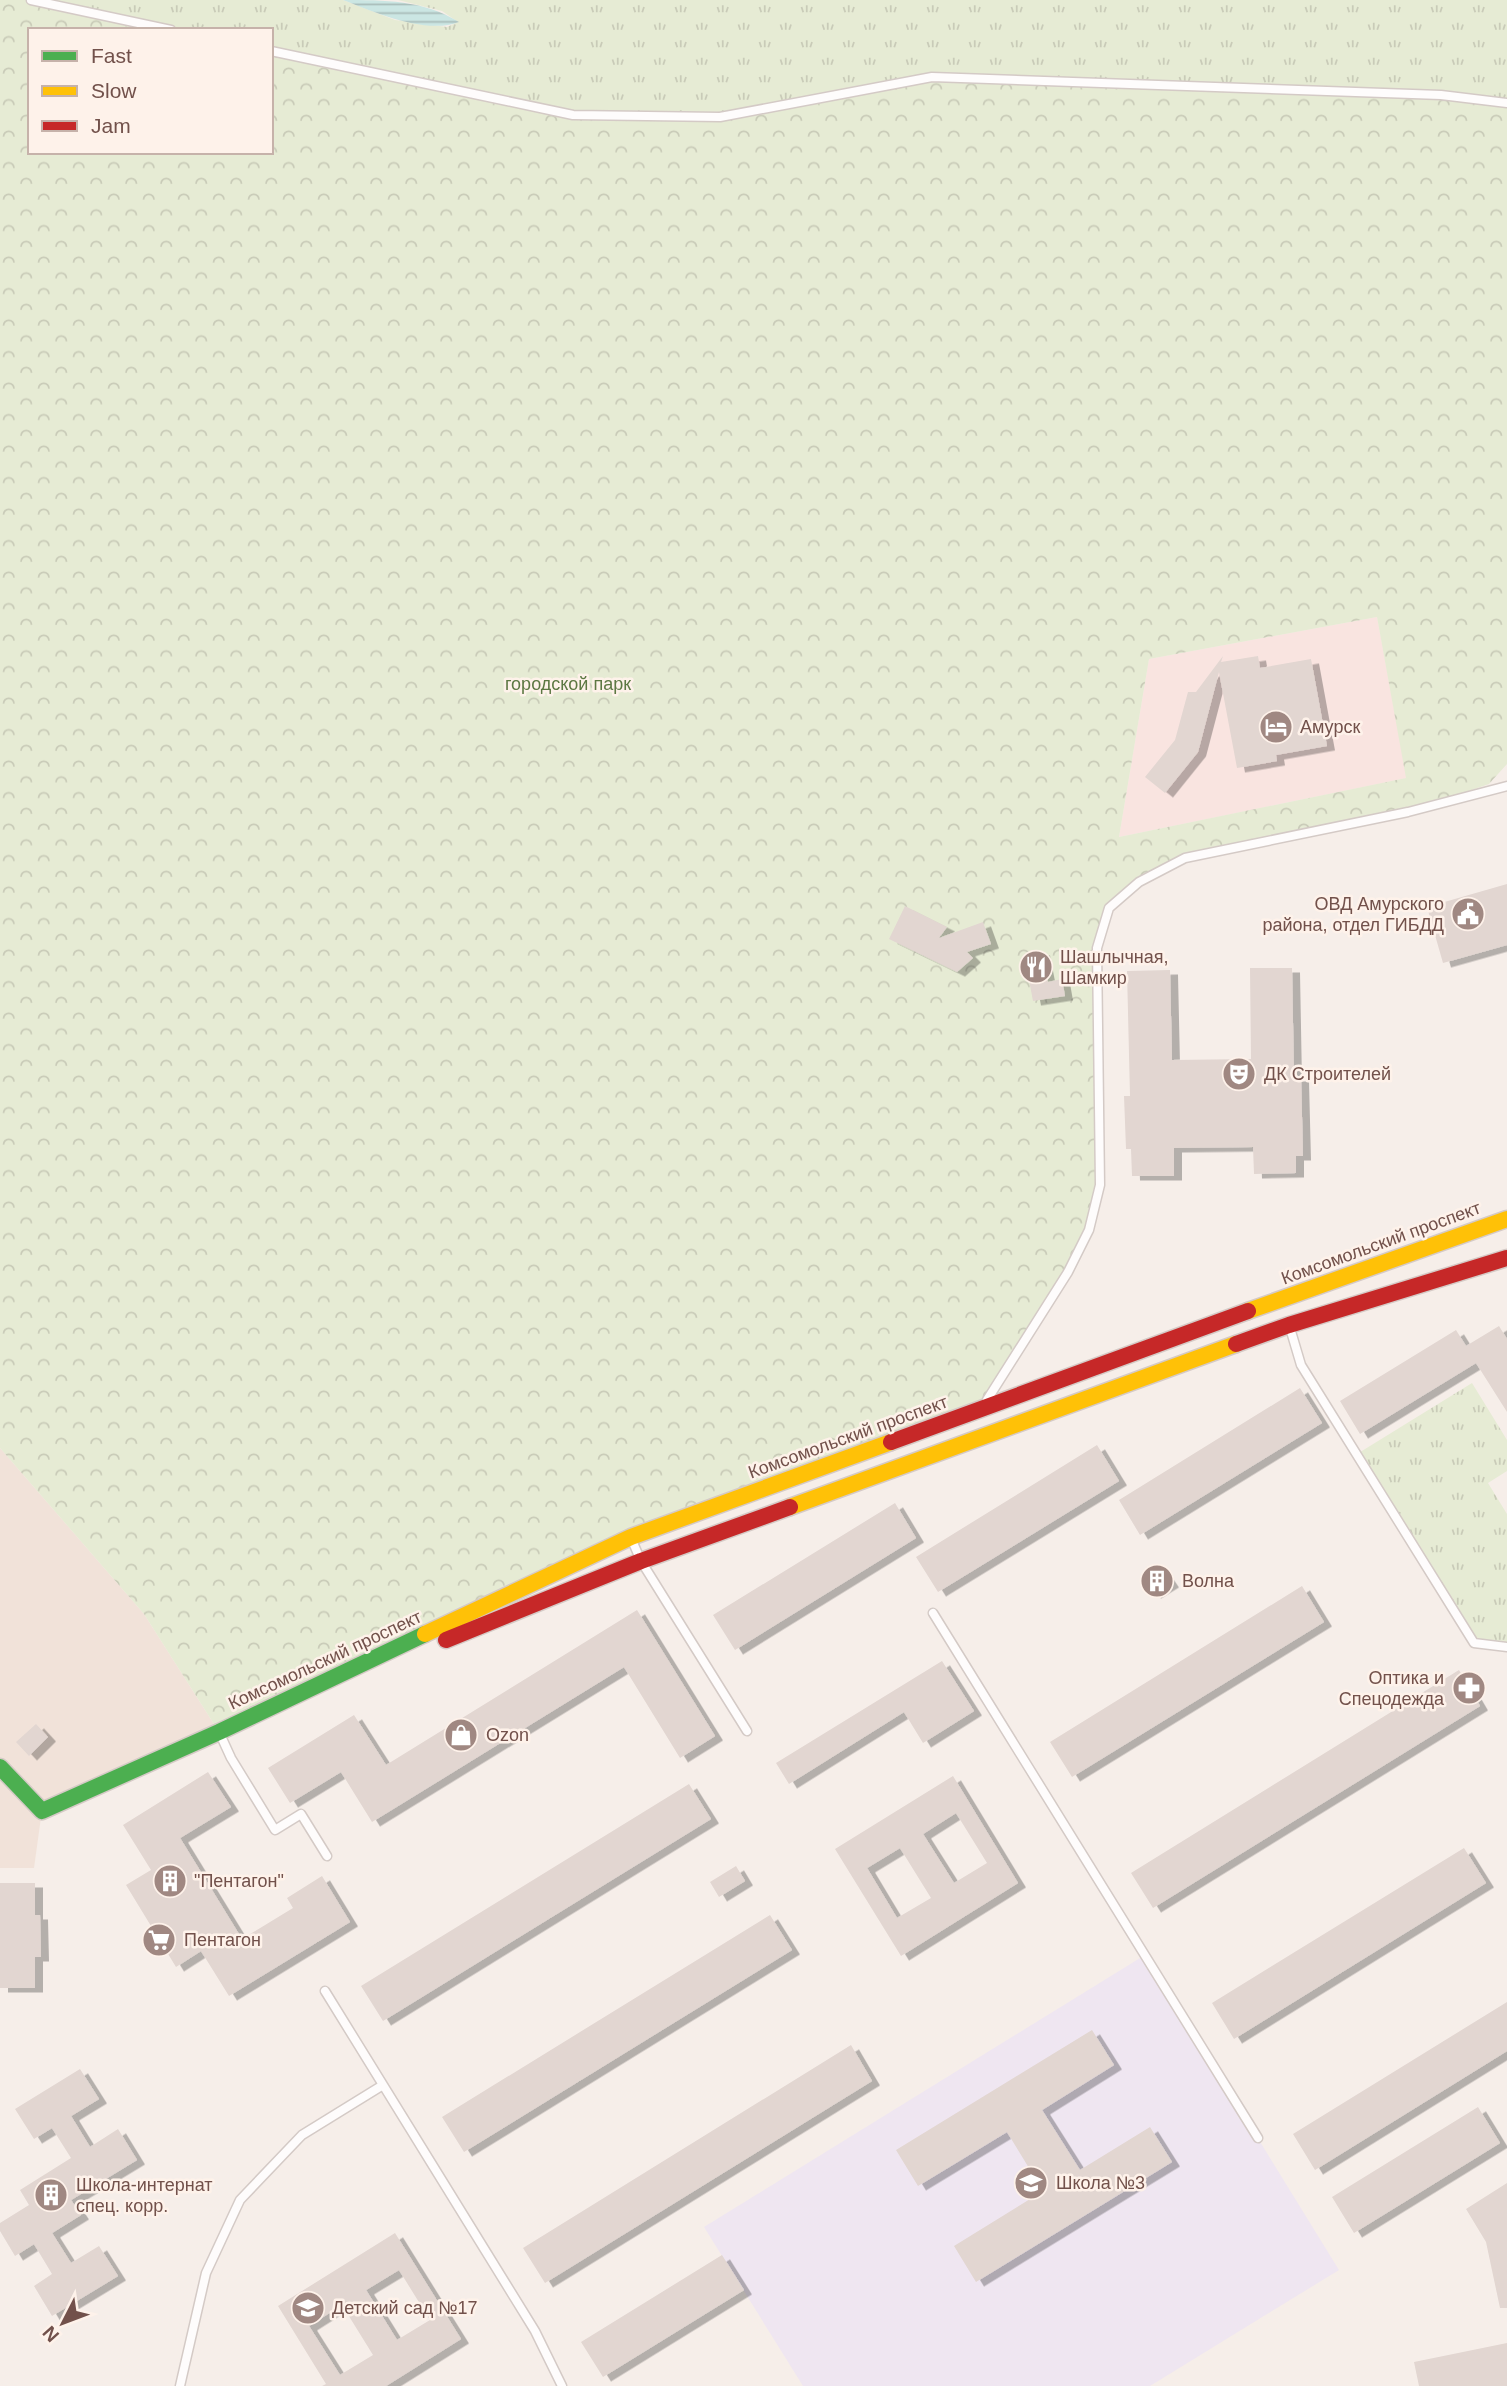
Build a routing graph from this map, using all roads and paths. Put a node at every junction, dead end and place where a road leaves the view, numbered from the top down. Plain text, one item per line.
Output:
1 (31, 0) edge
2 (162, 28) edge
3 (273, 51) edge
4 (1507, 103) edge
5 (1507, 786) edge
6 (1507, 1219) edge
7 (1507, 1258) edge
8 (1289, 1325) junction
9 (982, 1408) junction
10 (631, 1536) junction
11 (641, 1561) junction
12 (933, 1613) dead end
13 (1507, 1647) edge
14 (747, 1731) dead end
15 (219, 1732) junction
16 (0, 1767) edge
17 (327, 1856) dead end
18 (325, 1991) dead end
19 (383, 2085) junction
20 (1258, 2138) dead end
21 (180, 2386) edge
22 (562, 2386) edge

1 - 2 lane
3 - 4 lane
5 - 9 lane
6 - 9 street, Комсомольский проспект
7 - 8 street, Комсомольский проспект
8 - 11 street, Комсомольский проспект
8 - 13 lane
9 - 10 street, Комсомольский проспект
10 - 11 lane
10 - 15 street, Комсомольский проспект
11 - 14 lane
11 - 15 street, Комсомольский проспект
12 - 20 lane
15 - 16 street, Комсомольский проспект
15 - 17 lane
18 - 19 lane
19 - 21 lane
19 - 22 lane

